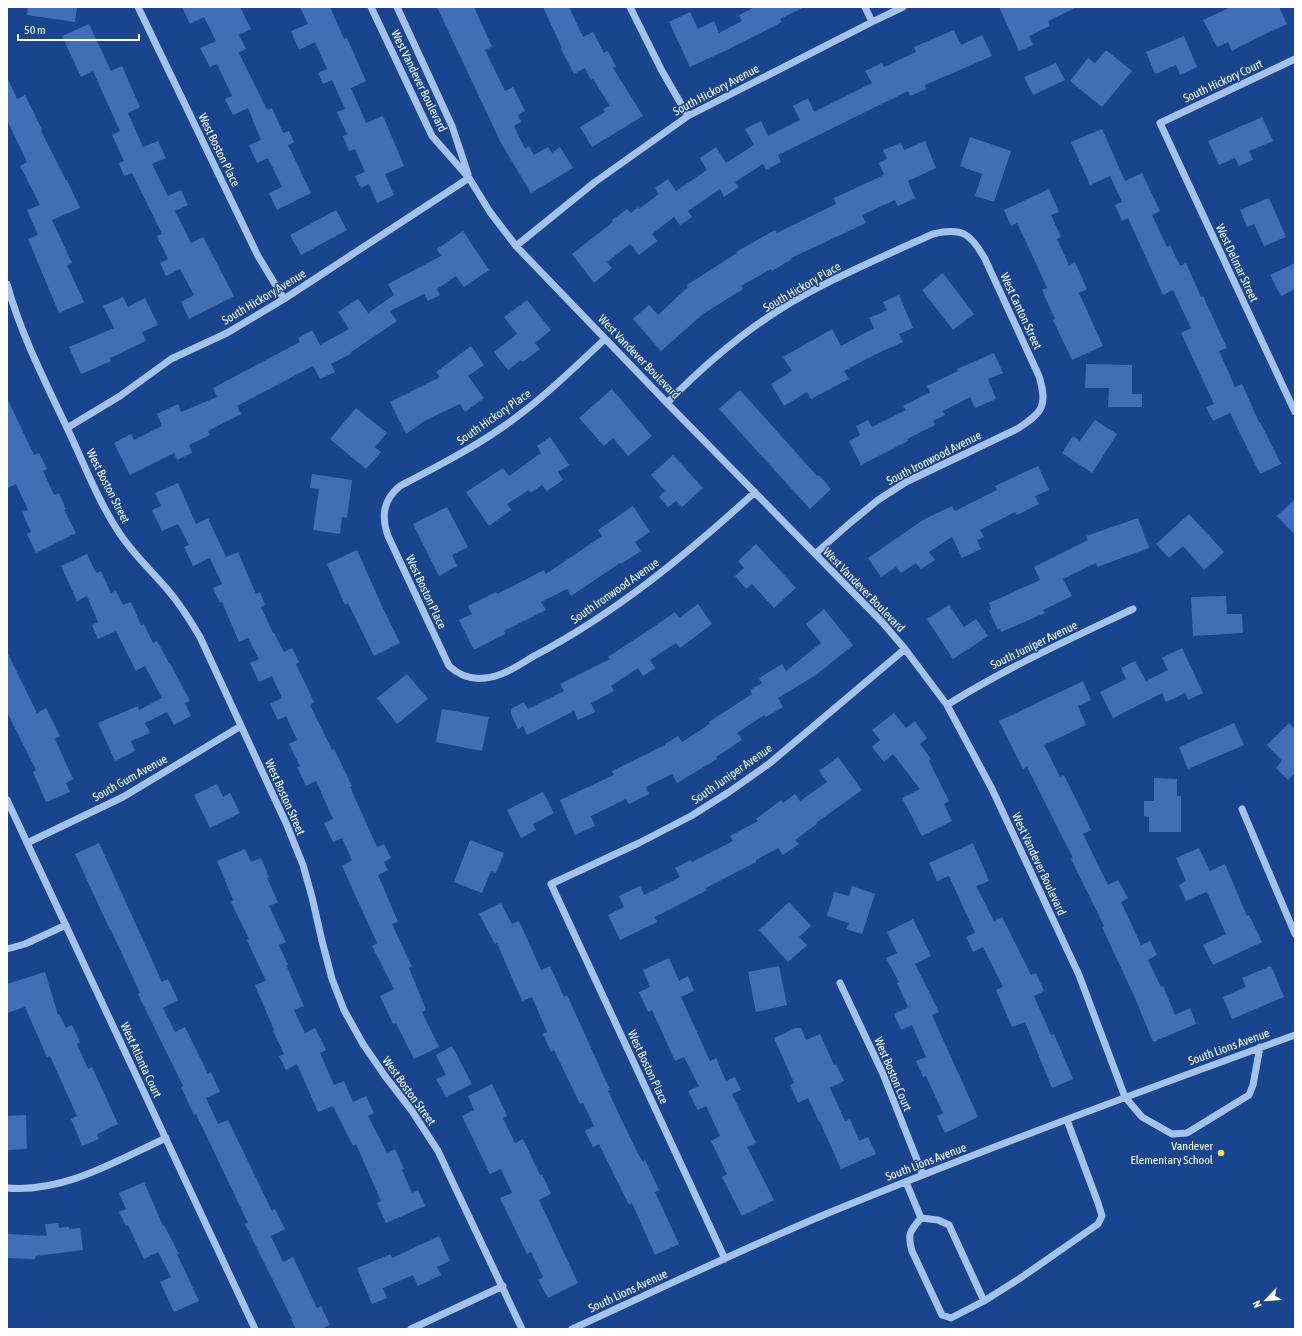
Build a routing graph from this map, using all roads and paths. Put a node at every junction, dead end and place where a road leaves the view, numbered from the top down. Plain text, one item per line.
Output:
1 (138, 7) edge
2 (371, 7) edge
3 (397, 7) edge
4 (630, 7) edge
5 (865, 7) edge
6 (903, 7) edge
7 (872, 22) junction
8 (1295, 59) edge
9 (688, 116) junction
10 (1160, 123) joint
11 (469, 178) junction
12 (968, 235) joint
13 (516, 246) junction
14 (7, 284) edge
15 (284, 299) junction
16 (605, 339) junction
17 (1044, 400) joint
18 (667, 403) junction
19 (1295, 412) edge
20 (67, 428) junction
21 (755, 492) junction
22 (387, 501) joint
23 (815, 554) junction
24 (1133, 610) dead end
25 (905, 649) junction
26 (472, 678) joint
27 (947, 706) junction
28 (240, 726) junction
29 (7, 800) edge
30 (1242, 809) dead end
31 (27, 843) junction
32 (551, 884) joint
33 (66, 925) junction
34 (1295, 934) edge
35 (7, 949) edge
36 (840, 983) dead end
37 (1295, 1035) edge
38 (1260, 1047) junction
39 (1126, 1097) junction
40 (1067, 1120) junction
41 (166, 1138) junction
42 (923, 1175) junction
43 (906, 1182) junction
44 (7, 1188) edge
45 (921, 1218) junction
46 (725, 1259) junction
47 (502, 1286) junction
48 (984, 1301) junction
49 (255, 1329) edge
50 (411, 1329) edge
51 (522, 1329) edge
52 (572, 1329) edge

1 - 15 street, West Boston Place
2 - 11 street, West Vandever Boulevard
3 - 11 street, West Vandever Boulevard
4 - 9 street
5 - 7 street
6 - 7 street, South Hickory Avenue
7 - 9 street, South Hickory Avenue
8 - 10 street, South Hickory Court
9 - 13 street, South Hickory Avenue
10 - 19 street, West Delmar Street
11 - 13 street, West Vandever Boulevard
11 - 15 street, South Hickory Avenue
12 - 17 street, West Canton Street
12 - 18 street, South Hickory Place
13 - 16 street, West Vandever Boulevard
14 - 20 street, West Boston Street
15 - 20 street, South Hickory Avenue
16 - 18 street, West Vandever Boulevard
16 - 22 street, South Hickory Place
17 - 23 street, South Ironwood Avenue
18 - 21 street, West Vandever Boulevard
20 - 28 street, West Boston Street
21 - 23 street, West Vandever Boulevard
21 - 26 street, South Ironwood Avenue
22 - 26 street, West Boston Place
23 - 25 street, West Vandever Boulevard
24 - 27 street, South Juniper Avenue
25 - 27 street, West Vandever Boulevard
25 - 32 street, South Juniper Avenue
27 - 39 street, West Vandever Boulevard
28 - 31 street, South Gum Avenue
28 - 47 street, West Boston Street
29 - 31 street, West Atlanta Court
30 - 34 street
31 - 33 street, West Atlanta Court
32 - 46 street, West Boston Place
33 - 35 street
33 - 41 street, West Atlanta Court
36 - 42 street, West Boston Court
37 - 38 street, South Lions Avenue
38 - 39 street, South Lions Avenue
38 - 39 street, West Vandever Boulevard
39 - 40 street, South Lions Avenue
40 - 42 street, South Lions Avenue
40 - 48 street
41 - 44 street
41 - 49 street, West Atlanta Court
42 - 43 street, South Lions Avenue
43 - 45 street
43 - 46 street, South Lions Avenue
45 - 48 street
45 - 48 street
46 - 52 street, South Lions Avenue
47 - 50 street
47 - 51 street, West Boston Street

